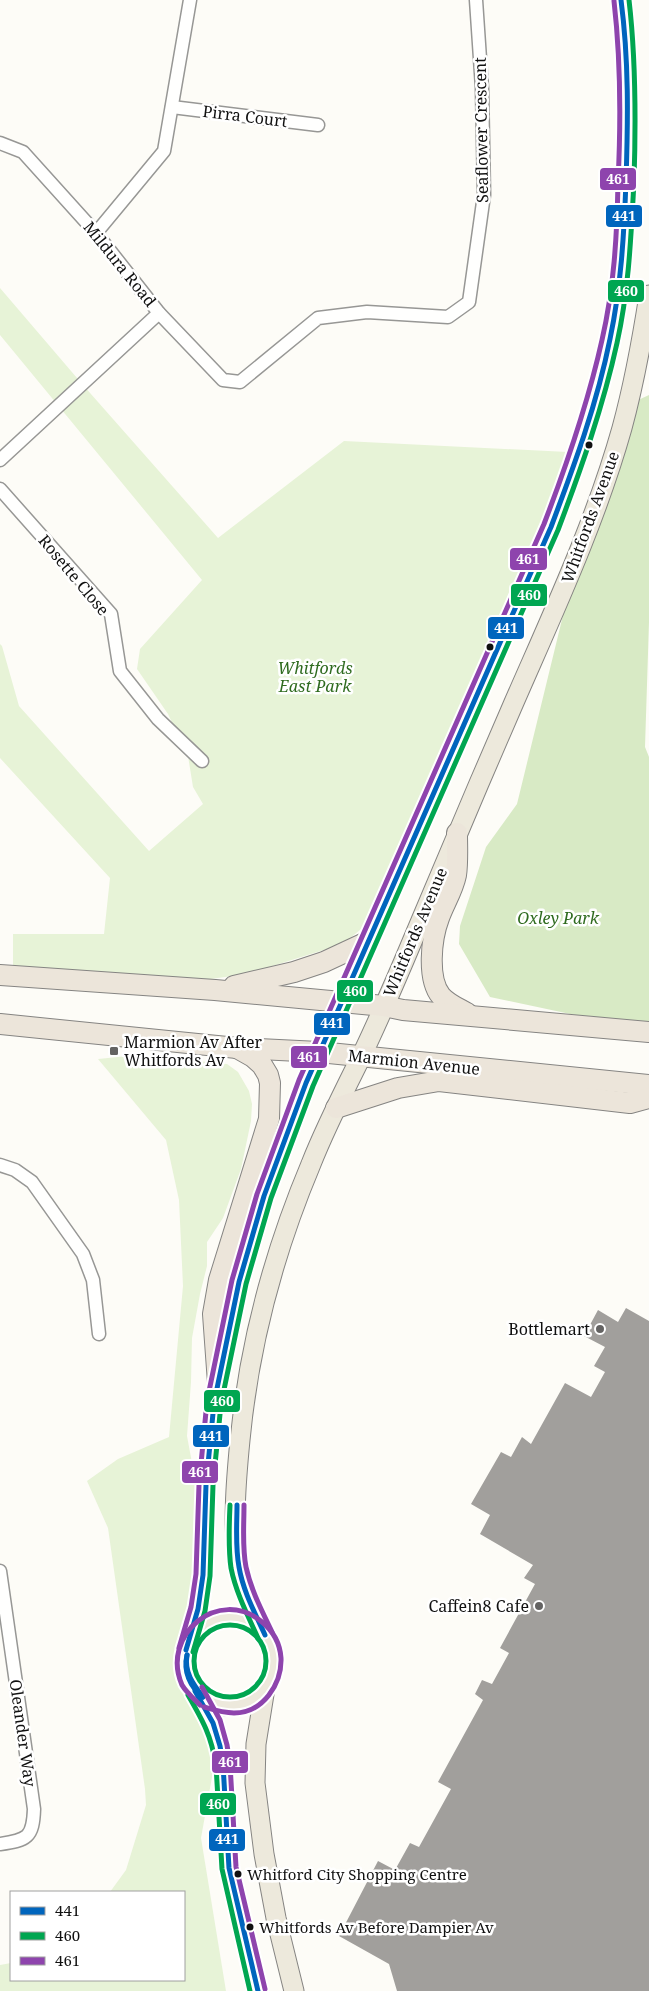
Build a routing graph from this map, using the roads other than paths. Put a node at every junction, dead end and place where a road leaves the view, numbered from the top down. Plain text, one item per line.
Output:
1 (190, 0) edge
2 (476, 0) edge
3 (621, 0) edge
4 (172, 107) junction
5 (318, 125) dead end
6 (0, 143) edge
7 (96, 233) junction
8 (649, 295) edge
9 (159, 313) junction
10 (240, 382) joint
11 (0, 460) edge
12 (0, 489) edge
13 (202, 761) dead end
14 (457, 833) junction
15 (369, 941) junction
16 (0, 975) edge
17 (215, 990) junction
18 (343, 1002) junction
19 (384, 1006) junction
20 (473, 1016) junction
21 (0, 1024) edge
22 (649, 1032) edge
23 (237, 1048) junction
24 (319, 1052) junction
25 (361, 1056) junction
26 (649, 1085) edge
27 (649, 1098) edge
28 (336, 1108) junction
29 (0, 1165) edge
30 (99, 1334) dead end
31 (218, 1383) junction
32 (0, 1571) edge
33 (265, 1635) junction
34 (186, 1650) junction
35 (265, 1688) junction
36 (196, 1691) junction
37 (0, 1844) edge
38 (258, 1991) edge
39 (294, 1991) edge

1 - 4 street
2 - 10 street, Seaflower Crescent
3 - 15 main road, Whitfords Avenue
4 - 5 street, Pirra Court
4 - 7 street
6 - 7 street, Mildura Road
7 - 9 street, Mildura Road
8 - 14 main road, Whitfords Avenue
9 - 10 street, Mildura Road
9 - 11 street
12 - 13 street, Rosette Close
14 - 19 main road, Whitfords Avenue
14 - 20 highway
15 - 17 highway
15 - 18 main road, Whitfords Avenue
16 - 17 highway
17 - 18 highway
18 - 19 highway
18 - 24 main road, Whitfords Avenue
19 - 20 highway
19 - 25 main road, Whitfords Avenue
20 - 22 highway
21 - 23 highway, Marmion Avenue
23 - 24 highway, Marmion Avenue
23 - 31 highway
24 - 25 highway, Marmion Avenue
24 - 31 main road, Whitfords Avenue
25 - 26 highway, Marmion Avenue
25 - 28 main road, Whitfords Avenue
27 - 28 highway
28 - 33 main road, Whitfords Avenue
29 - 30 street
31 - 34 main road, Whitfords Avenue
32 - 37 street, Oleander Way
33 - 34 main road
33 - 35 main road
34 - 36 main road
35 - 36 main road
35 - 39 main road
36 - 38 main road

